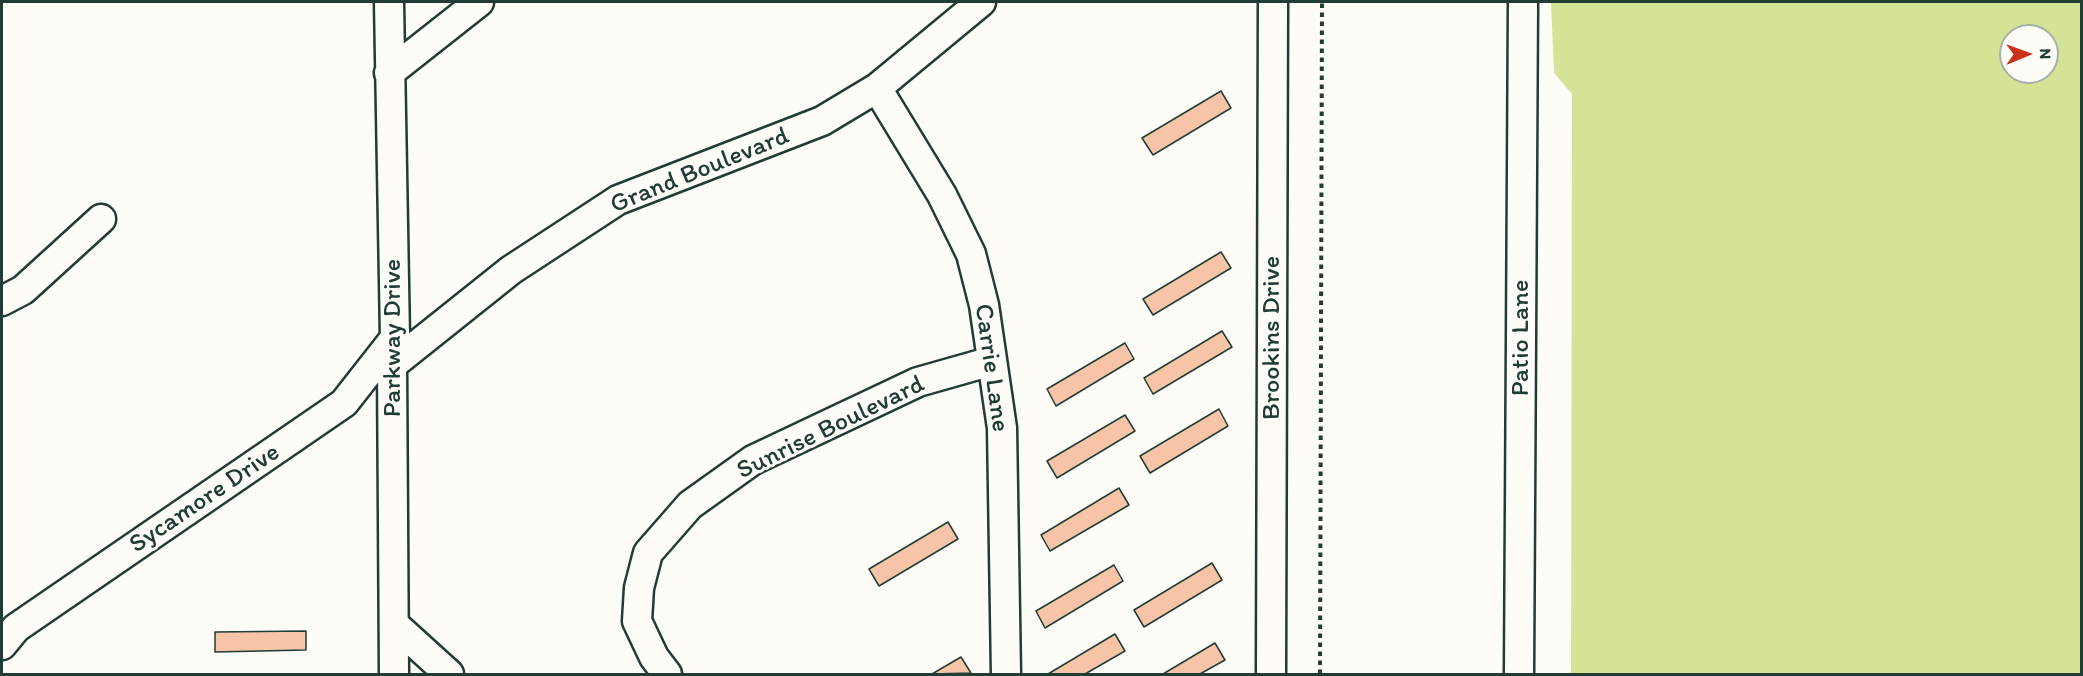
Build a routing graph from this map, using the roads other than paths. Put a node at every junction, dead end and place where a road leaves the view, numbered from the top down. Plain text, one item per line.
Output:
1 (389, 2) edge
2 (479, 2) edge
3 (981, 2) edge
4 (1273, 2) edge
5 (1523, 2) edge
6 (389, 73) junction
7 (877, 88) junction
8 (101, 219) dead end
9 (2, 301) edge
10 (393, 352) junction
11 (992, 360) junction
12 (395, 625) junction
13 (2, 645) edge
14 (394, 675) edge
15 (448, 675) edge
16 (667, 675) edge
17 (1006, 675) edge
18 (1271, 675) edge
19 (1519, 675) edge

1 - 6 street, Parkway Drive
2 - 6 street
3 - 7 street, Grand Boulevard
4 - 18 street, Brookins Drive
5 - 19 street, Patio Lane
6 - 10 street, Parkway Drive
7 - 10 street, Grand Boulevard
7 - 11 street, Carrie Lane
8 - 9 street
10 - 12 street, Parkway Drive
10 - 13 street, Sycamore Drive
11 - 16 street, Sunrise Boulevard
11 - 17 street, Carrie Lane
12 - 14 street, Parkway Drive
12 - 15 street

